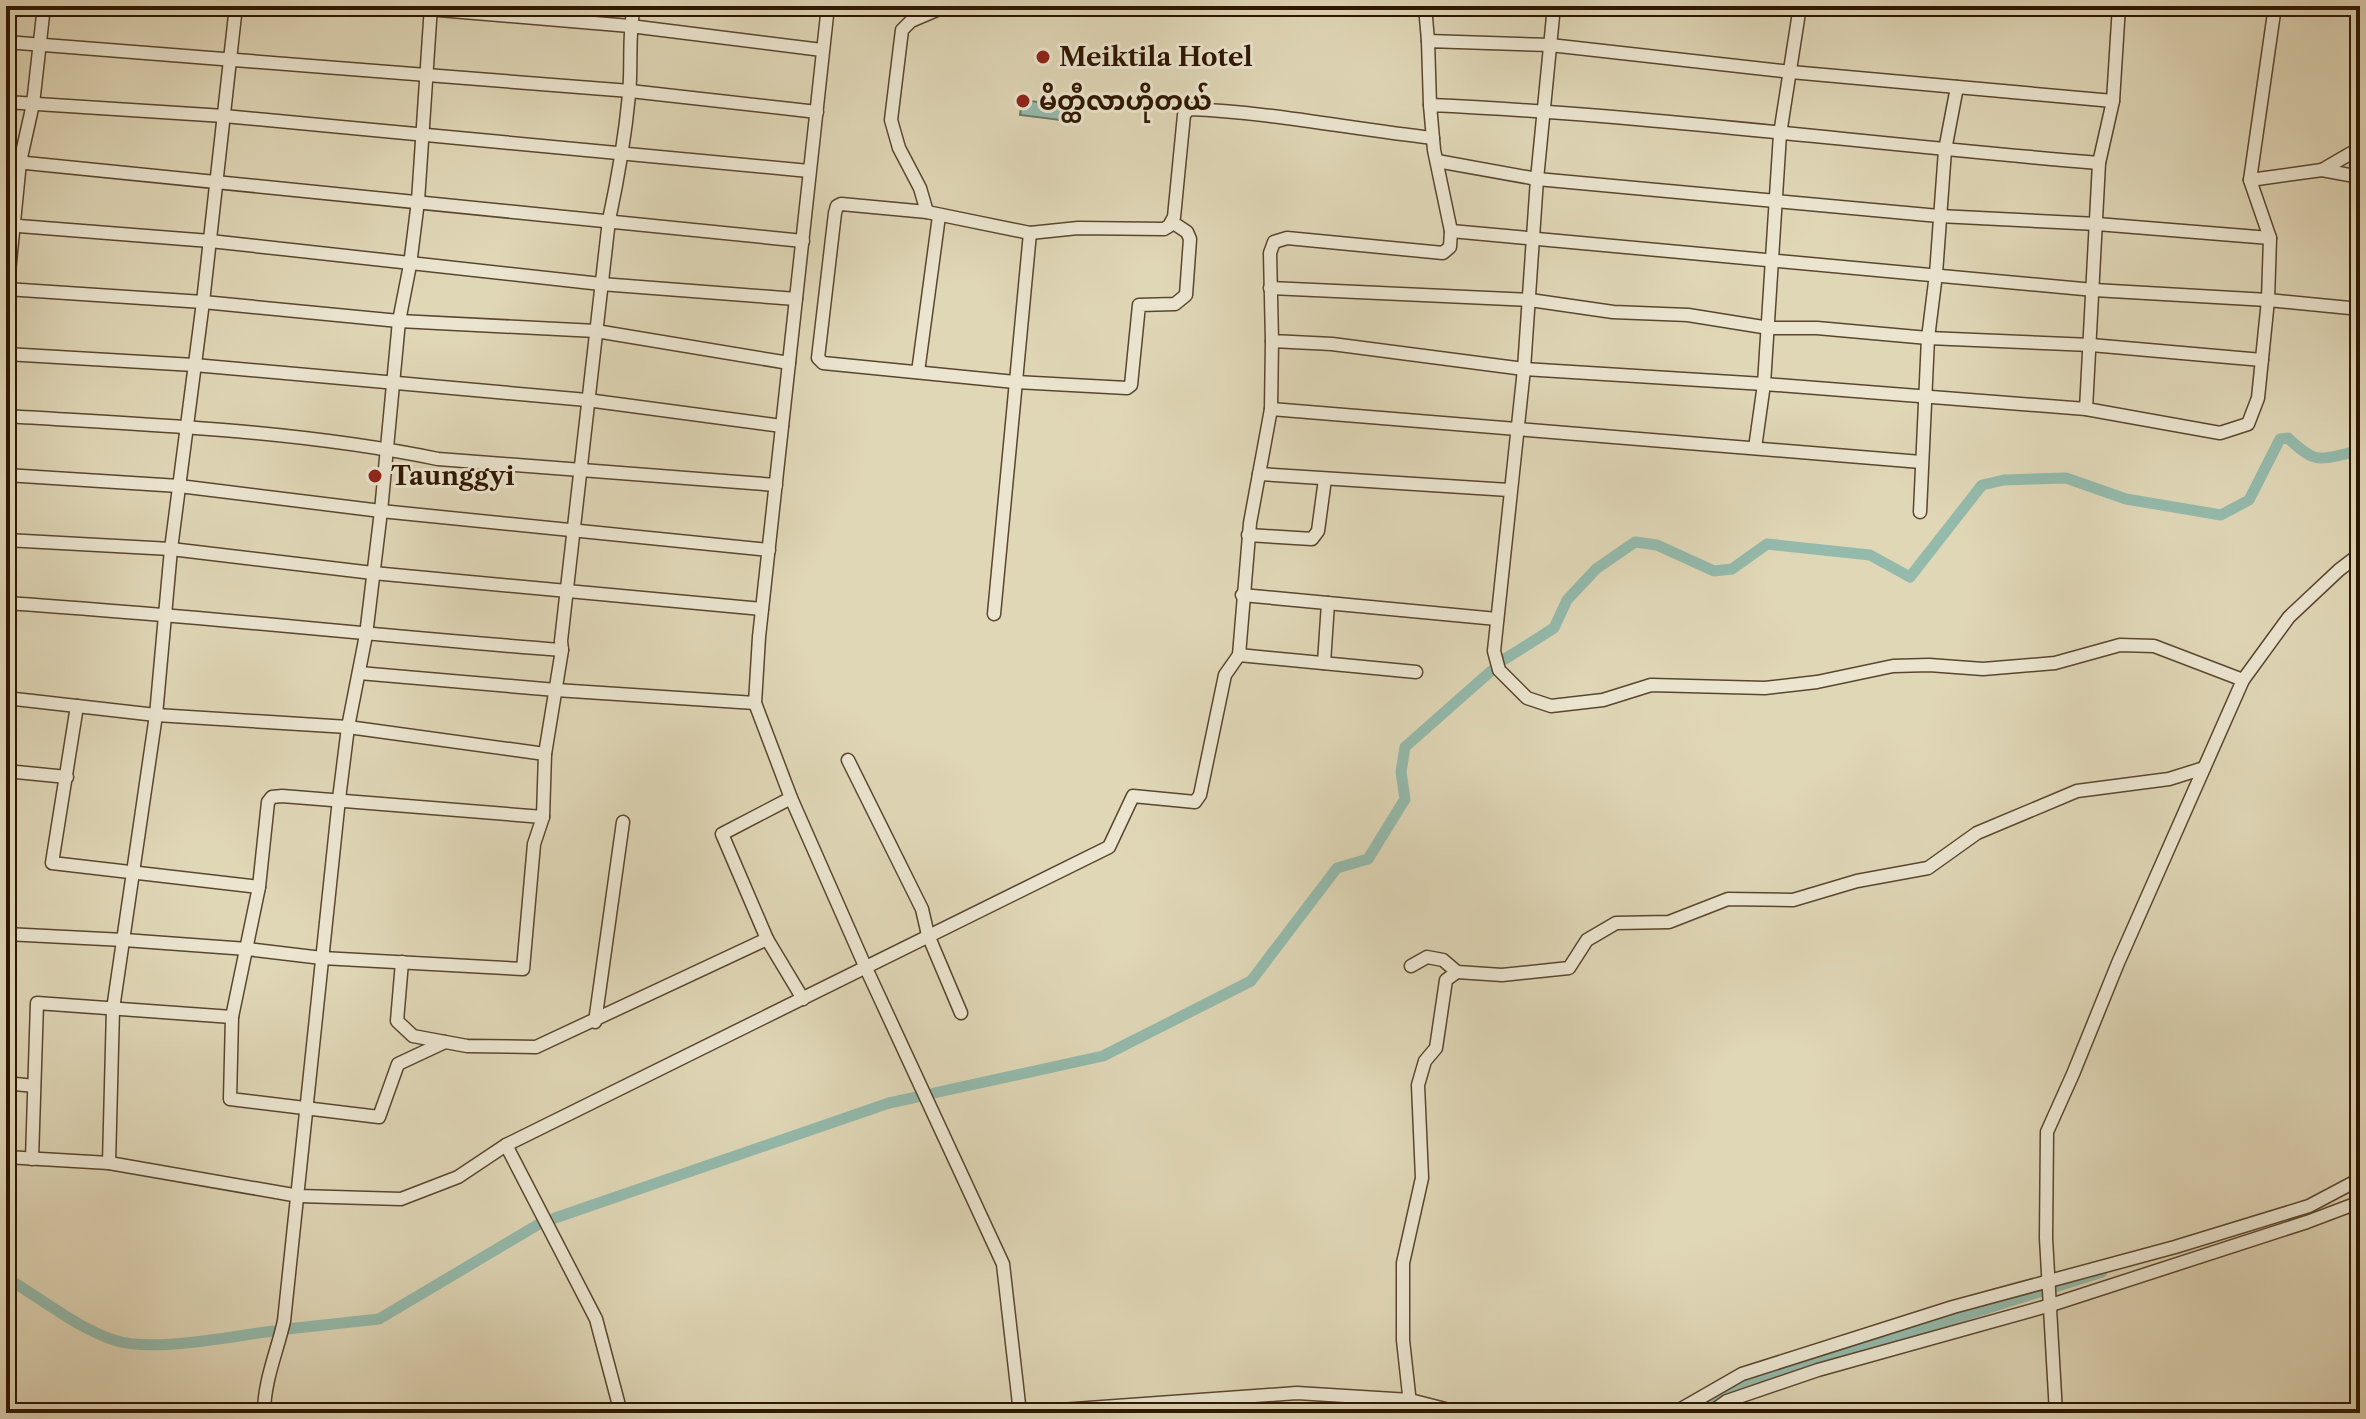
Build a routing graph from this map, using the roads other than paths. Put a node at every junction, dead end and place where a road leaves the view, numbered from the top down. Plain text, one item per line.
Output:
1 (44, 6) edge
2 (236, 6) edge
3 (391, 6) edge
4 (634, 6) edge
5 (828, 6) edge
6 (946, 6) edge
7 (1425, 6) edge
8 (1554, 6) edge
9 (1800, 6) edge
10 (2119, 6) edge
11 (2275, 6) edge
12 (431, 7) edge
13 (630, 26) junction
14 (1428, 41) junction
15 (6, 42) edge
16 (39, 44) junction
17 (1550, 45) junction
18 (822, 50) junction
19 (232, 59) junction
20 (1791, 72) junction
21 (426, 75) junction
22 (1957, 87) junction
23 (630, 91) junction
24 (2113, 101) junction
25 (6, 102) edge
26 (33, 104) junction
27 (1430, 105) junction
28 (1545, 110) junction
29 (817, 112) junction
30 (224, 116) junction
31 (1780, 134) junction
32 (423, 135) junction
33 (1433, 138) junction
34 (2360, 148) edge
35 (1945, 150) junction
36 (622, 153) junction
37 (6, 161) edge
38 (1437, 161) junction
39 (20, 162) junction
40 (2099, 163) junction
41 (2322, 170) junction
42 (809, 171) junction
43 (2360, 177) edge
44 (1537, 179) junction
45 (217, 180) junction
46 (2250, 180) junction
47 (1778, 199) junction
48 (418, 201) junction
49 (933, 214) junction
50 (1939, 216) junction
51 (609, 220) junction
52 (1172, 222) junction
53 (2097, 224) junction
54 (9, 225) edge
55 (1451, 231) junction
56 (1030, 233) junction
57 (2270, 238) junction
58 (210, 241) junction
59 (803, 241) junction
60 (1533, 241) junction
61 (1774, 259) junction
62 (410, 265) junction
63 (1936, 274) junction
64 (601, 284) junction
65 (1270, 288) junction
66 (6, 289) edge
67 (2094, 290) junction
68 (796, 299) junction
69 (1530, 300) junction
70 (2268, 300) junction
71 (6, 302) edge
72 (203, 302) junction
73 (2360, 309) edge
74 (399, 321) junction
75 (1769, 328) junction
76 (596, 331) junction
77 (1928, 338) junction
78 (1272, 341) junction
79 (2091, 345) junction
80 (6, 354) edge
81 (2262, 360) junction
82 (789, 363) junction
83 (194, 365) junction
84 (1524, 369) junction
85 (918, 372) junction
86 (1015, 382) junction
87 (392, 384) junction
88 (1764, 384) junction
89 (1923, 396) junction
90 (587, 400) junction
91 (1271, 409) junction
92 (2086, 409) junction
93 (6, 416) edge
94 (782, 426) junction
95 (186, 427) junction
96 (1517, 429) junction
97 (386, 448) junction
98 (1755, 448) junction
99 (1921, 462) junction
100 (581, 470) junction
101 (1259, 474) junction
102 (6, 475) edge
103 (1325, 479) junction
104 (776, 485) junction
105 (179, 486) junction
106 (1509, 490) junction
107 (381, 511) junction
108 (1920, 512) dead end
109 (574, 529) junction
110 (1248, 535) junction
111 (6, 540) edge
112 (171, 549) junction
113 (769, 550) junction
114 (2360, 554) edge
115 (373, 573) junction
116 (566, 591) junction
117 (1242, 595) junction
118 (6, 603) edge
119 (1328, 603) junction
120 (762, 609) junction
121 (165, 614) junction
122 (994, 614) dead end
123 (1497, 619) junction
124 (366, 635) junction
125 (562, 650) junction
126 (1239, 655) junction
127 (1324, 663) junction
128 (1416, 672) dead end
129 (359, 673) junction
130 (2243, 680) junction
131 (556, 690) junction
132 (6, 698) edge
133 (755, 703) junction
134 (77, 706) junction
135 (156, 715) junction
136 (348, 727) junction
137 (545, 754) junction
138 (848, 760) dead end
139 (2204, 768) junction
140 (6, 771) edge
141 (67, 777) junction
142 (791, 798) junction
143 (339, 799) junction
144 (543, 817) junction
145 (623, 822) dead end
146 (132, 873) junction
147 (259, 887) junction
148 (6, 934) edge
149 (928, 935) junction
150 (767, 939) junction
151 (124, 940) junction
152 (247, 949) junction
153 (322, 958) junction
154 (402, 962) junction
155 (865, 966) junction
156 (1411, 966) dead end
157 (1457, 972) junction
158 (803, 999) junction
159 (113, 1009) junction
160 (961, 1013) dead end
161 (232, 1017) junction
162 (595, 1022) junction
163 (445, 1042) junction
164 (6, 1083) edge
165 (34, 1086) junction
166 (305, 1107) junction
167 (506, 1145) junction
168 (6, 1157) edge
169 (32, 1159) junction
170 (109, 1163) junction
171 (2360, 1179) edge
172 (299, 1196) junction
173 (2360, 1202) edge
174 (2048, 1281) junction
175 (2051, 1303) junction
176 (1215, 1399) junction
177 (1410, 1406) edge
178 (264, 1413) edge
179 (621, 1413) edge
180 (1020, 1413) edge
181 (1215, 1413) edge
182 (1461, 1413) edge
183 (1674, 1413) edge
184 (1710, 1413) edge
185 (2056, 1413) edge

1 - 16 street
2 - 19 street
3 - 12 street
4 - 13 street
5 - 18 street
6 - 49 street
7 - 14 street
8 - 17 street
9 - 20 street
10 - 24 street
11 - 46 street
12 - 13 street
12 - 21 street
13 - 18 street
13 - 23 street
14 - 17 street
14 - 27 street
15 - 16 street
16 - 19 street
16 - 26 street
17 - 20 street
17 - 28 street
18 - 29 street
19 - 21 street
19 - 30 street
20 - 22 street
20 - 31 street
21 - 23 street
21 - 32 street
22 - 24 street
22 - 35 street
23 - 29 street
23 - 36 street
24 - 40 street
25 - 26 street
26 - 30 street
26 - 39 street
27 - 28 street
27 - 33 street
28 - 31 street
28 - 44 street
29 - 42 street
30 - 32 street
30 - 45 street
31 - 35 street
31 - 47 street
32 - 36 street
32 - 48 street
33 - 38 street
33 - 52 street
34 - 41 street
35 - 40 street
35 - 50 street
36 - 42 street
36 - 51 street
37 - 39 street
38 - 44 street
38 - 55 street
39 - 45 street
39 - 54 street
40 - 53 street
41 - 43 street
41 - 46 street
42 - 59 street
44 - 47 street
44 - 60 street
45 - 48 street
45 - 58 street
46 - 57 street
47 - 50 street
47 - 61 street
48 - 51 street
48 - 62 street
49 - 56 street
49 - 85 street
49 - 85 street
50 - 53 street
50 - 63 street
51 - 59 street
51 - 64 street
52 - 56 street
52 - 86 street
53 - 57 street
53 - 67 street
54 - 58 street
54 - 66 street
55 - 60 street
55 - 65 street
56 - 86 street
57 - 70 street
58 - 62 street
58 - 72 street
59 - 68 street
60 - 61 street
60 - 69 street
61 - 63 street
61 - 75 street
62 - 64 street
62 - 74 street
63 - 67 street
63 - 77 street
64 - 68 street
64 - 76 street
65 - 69 street
65 - 78 street
66 - 71 street
66 - 72 street
67 - 70 street
67 - 79 street
68 - 82 street
69 - 75 street
69 - 84 street
70 - 73 street
70 - 81 street
72 - 74 street
72 - 83 street
74 - 76 street
74 - 87 street
75 - 77 street
75 - 88 street
76 - 82 street
76 - 90 street
77 - 79 street
77 - 89 street
78 - 84 street
78 - 91 street
79 - 81 street
79 - 92 street
80 - 83 street
81 - 92 street
82 - 94 street
83 - 87 street
83 - 95 street
84 - 88 street
84 - 96 street
85 - 86 street
86 - 122 street
87 - 90 street
87 - 97 street
88 - 89 street
88 - 98 street
89 - 92 street
89 - 99 street
90 - 94 street
90 - 100 street
91 - 96 street
91 - 101 street
93 - 95 street
94 - 104 street
95 - 97 street
95 - 105 street
96 - 98 street
96 - 106 street
97 - 100 street
97 - 107 street
98 - 99 street
99 - 108 street
100 - 104 street
100 - 109 street
101 - 103 street
101 - 110 street
102 - 105 street
103 - 106 street
103 - 110 street
104 - 113 street
105 - 107 street
105 - 112 street
106 - 123 street
107 - 109 street
107 - 115 street
109 - 113 street
109 - 116 street
110 - 117 street
111 - 112 street
112 - 115 street
112 - 121 street
113 - 120 street
114 - 130 street
115 - 116 street
115 - 124 street
116 - 120 street
116 - 125 street
117 - 119 street
117 - 126 street
118 - 121 street
119 - 123 street
119 - 127 street
120 - 133 street
121 - 124 street
121 - 135 street
123 - 130 street
124 - 125 street
124 - 129 street
125 - 131 street
126 - 127 street
126 - 149 street
127 - 128 street
129 - 131 street
129 - 136 street
130 - 139 street
131 - 133 street
131 - 137 street
132 - 134 street
133 - 142 street
134 - 135 street
134 - 141 street
135 - 136 street
135 - 146 street
136 - 137 street
136 - 143 street
137 - 144 street
138 - 149 street
139 - 157 street
139 - 174 street
140 - 141 street
141 - 146 street
142 - 150 street
142 - 155 street
143 - 144 street
143 - 147 street
143 - 153 street
144 - 154 street
145 - 162 street
146 - 147 street
146 - 151 street
147 - 152 street
148 - 151 street
149 - 155 street
149 - 160 street
150 - 158 street
150 - 162 street
151 - 152 street
151 - 159 street
152 - 153 street
152 - 161 street
153 - 154 street
153 - 166 street
154 - 163 street
155 - 158 street
155 - 180 street
156 - 157 street
157 - 177 street
158 - 167 street
159 - 161 street
159 - 165 street
159 - 170 street
161 - 166 street
162 - 163 street
163 - 166 street
164 - 165 street
165 - 169 street
166 - 172 street
167 - 172 street
167 - 179 street
168 - 169 street
169 - 170 street
170 - 172 street
171 - 174 street
172 - 178 street
173 - 175 street
174 - 175 street
174 - 183 street
175 - 184 street
175 - 185 street
176 - 177 street
176 - 180 street
176 - 181 street
177 - 182 street

